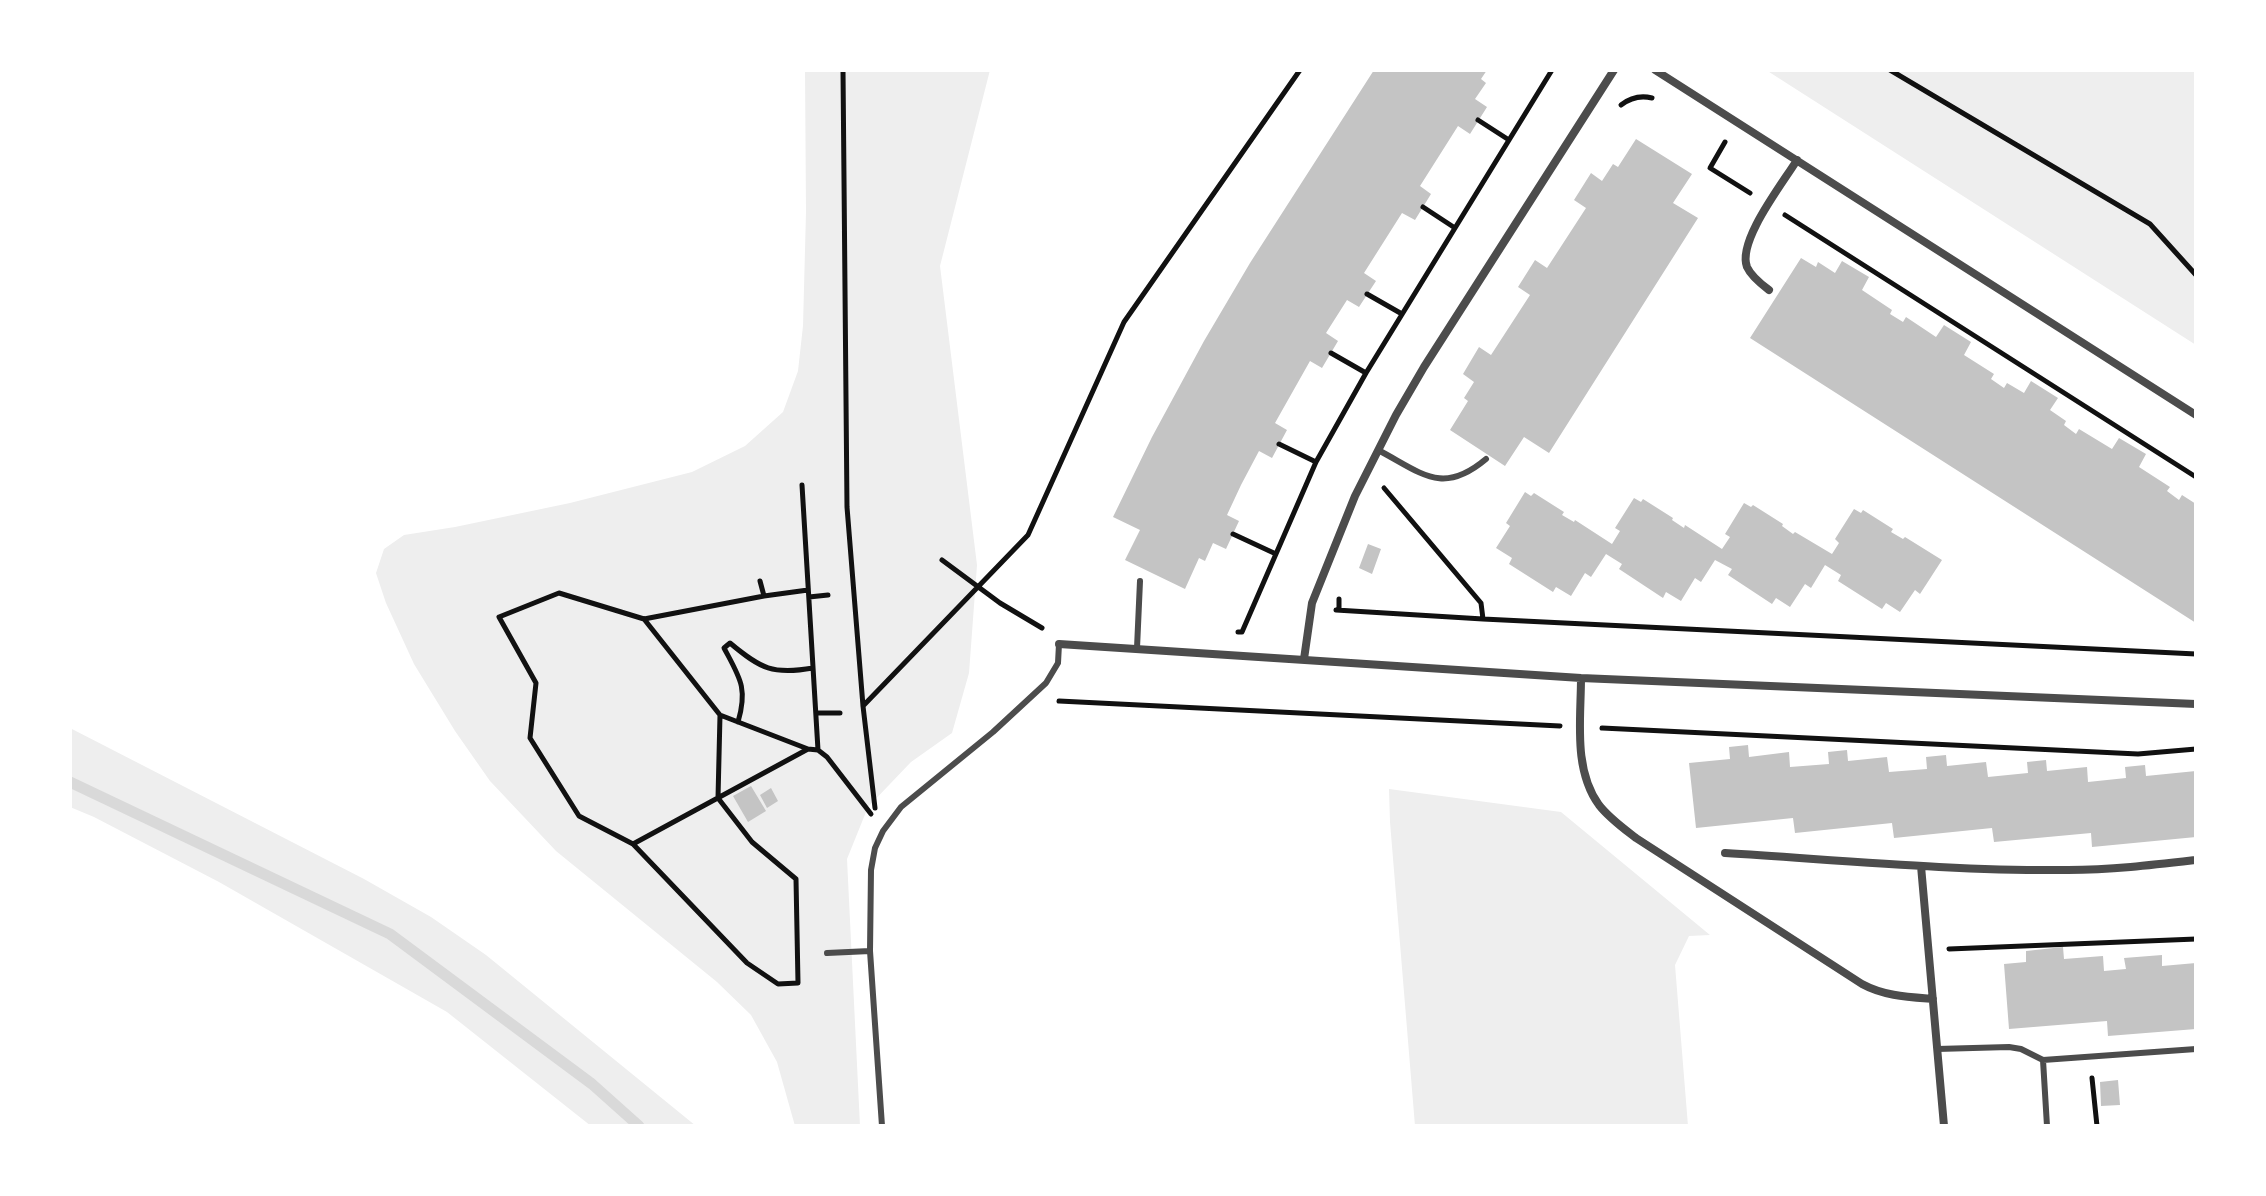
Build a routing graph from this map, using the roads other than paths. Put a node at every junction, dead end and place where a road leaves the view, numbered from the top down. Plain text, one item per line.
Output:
1 (1614, 70) edge
2 (1655, 70) edge
3 (1797, 160) junction
4 (1769, 290) dead end
5 (2196, 415) edge
6 (1378, 450) junction
7 (1486, 459) dead end
8 (1140, 581) dead end
9 (1059, 644) joint
10 (1137, 648) junction
11 (1304, 659) junction
12 (1581, 678) junction
13 (2196, 704) edge
14 (1725, 853) dead end
15 (2196, 860) edge
16 (1921, 866) junction
17 (870, 951) junction
18 (827, 953) dead end
19 (1933, 999) junction
20 (1937, 1049) junction
21 (2196, 1049) edge
22 (2043, 1060) junction
23 (882, 1126) edge
24 (1944, 1126) edge
25 (2047, 1126) edge

1 - 6 street
2 - 3 street
3 - 4 street
3 - 5 street
6 - 7 lane
6 - 11 street
8 - 10 lane
9 - 10 street
9 - 17 lane
10 - 11 street
11 - 12 street
12 - 13 street
12 - 19 street
14 - 16 street
15 - 16 street
16 - 19 street
17 - 18 lane
17 - 23 lane
19 - 20 street
20 - 22 lane
20 - 24 street
21 - 22 lane
22 - 25 lane

